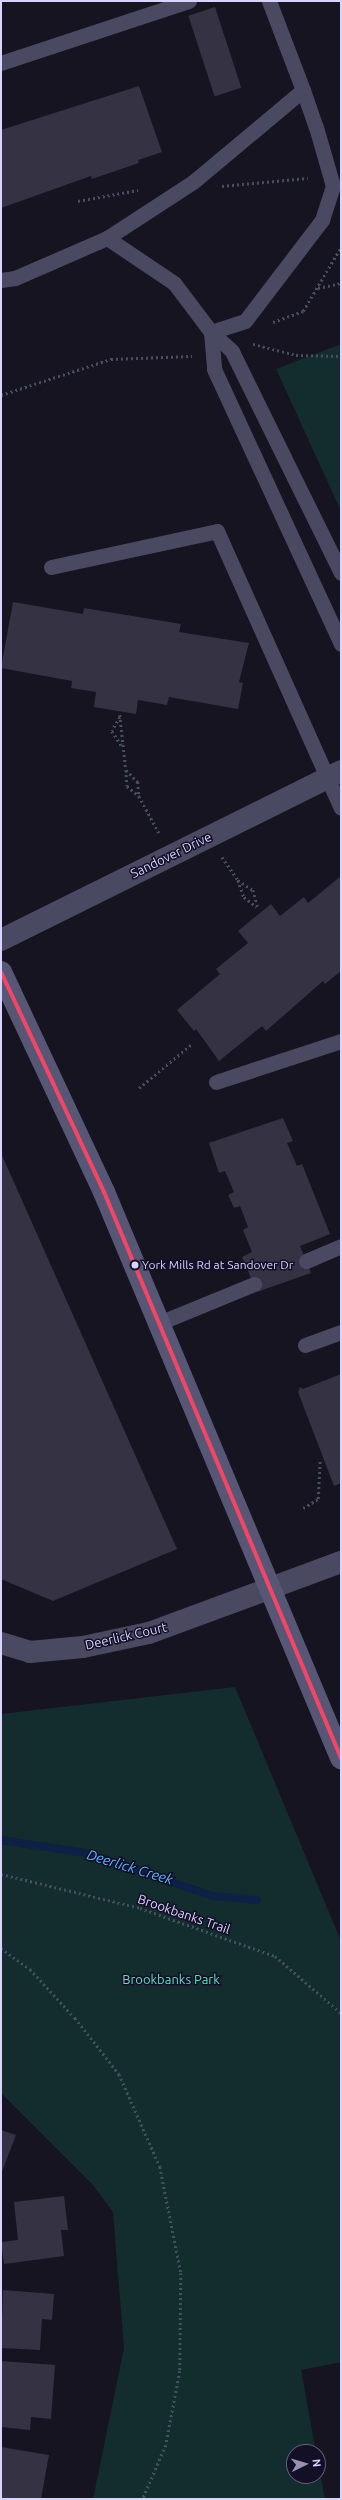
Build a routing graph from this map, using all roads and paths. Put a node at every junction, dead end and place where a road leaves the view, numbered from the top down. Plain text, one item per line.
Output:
1 (189, 1) edge
2 (269, 1) edge
3 (1, 63) edge
4 (303, 90) junction
5 (107, 238) junction
6 (341, 247) edge
7 (1, 280) edge
8 (341, 283) edge
9 (318, 288) junction
10 (269, 324) dead end
11 (210, 331) junction
12 (247, 343) dead end
13 (341, 356) edge
14 (1, 395) edge
15 (51, 567) dead end
16 (341, 573) edge
17 (341, 644) edge
18 (122, 745) junction
19 (126, 770) junction
20 (334, 774) edge
21 (139, 796) junction
22 (341, 808) edge
23 (207, 838) junction
24 (170, 854) junction
25 (238, 880) junction
26 (1, 940) edge
27 (1, 972) edge
28 (341, 1041) edge
29 (193, 1042) dead end
30 (216, 1082) dead end
31 (139, 1088) dead end
32 (341, 1246) edge
33 (306, 1261) dead end
34 (254, 1284) dead end
35 (159, 1323) junction
36 (341, 1332) edge
37 (305, 1345) dead end
38 (320, 1459) dead end
39 (303, 1508) dead end
40 (341, 1562) edge
41 (271, 1590) junction
42 (1, 1643) edge
43 (341, 1758) edge
44 (1, 1874) edge
45 (1, 1948) edge
46 (341, 2013) edge
47 (143, 2499) edge

1 - 3 lane
2 - 4 lane
4 - 5 lane
4 - 11 lane
5 - 7 lane
5 - 11 lane
6 - 9 path
8 - 9 path
9 - 10 path
11 - 14 path
11 - 16 lane
11 - 17 lane
12 - 13 path
15 - 20 lane
18 - 18 path
18 - 19 path
19 - 21 path
19 - 21 path
20 - 22 lane
20 - 23 street, Sandover Drive
21 - 24 path
23 - 24 street, Sandover Drive
23 - 25 path
24 - 26 street, Sandover Drive
25 - 25 path
27 - 35 main road
28 - 30 lane
29 - 31 path
32 - 33 lane
34 - 35 lane
35 - 41 main road
36 - 37 lane
38 - 39 path
40 - 41 street, Deerlick Court
41 - 42 street, Deerlick Court
41 - 43 main road
44 - 46 path, Brookbanks Trail
45 - 47 path

